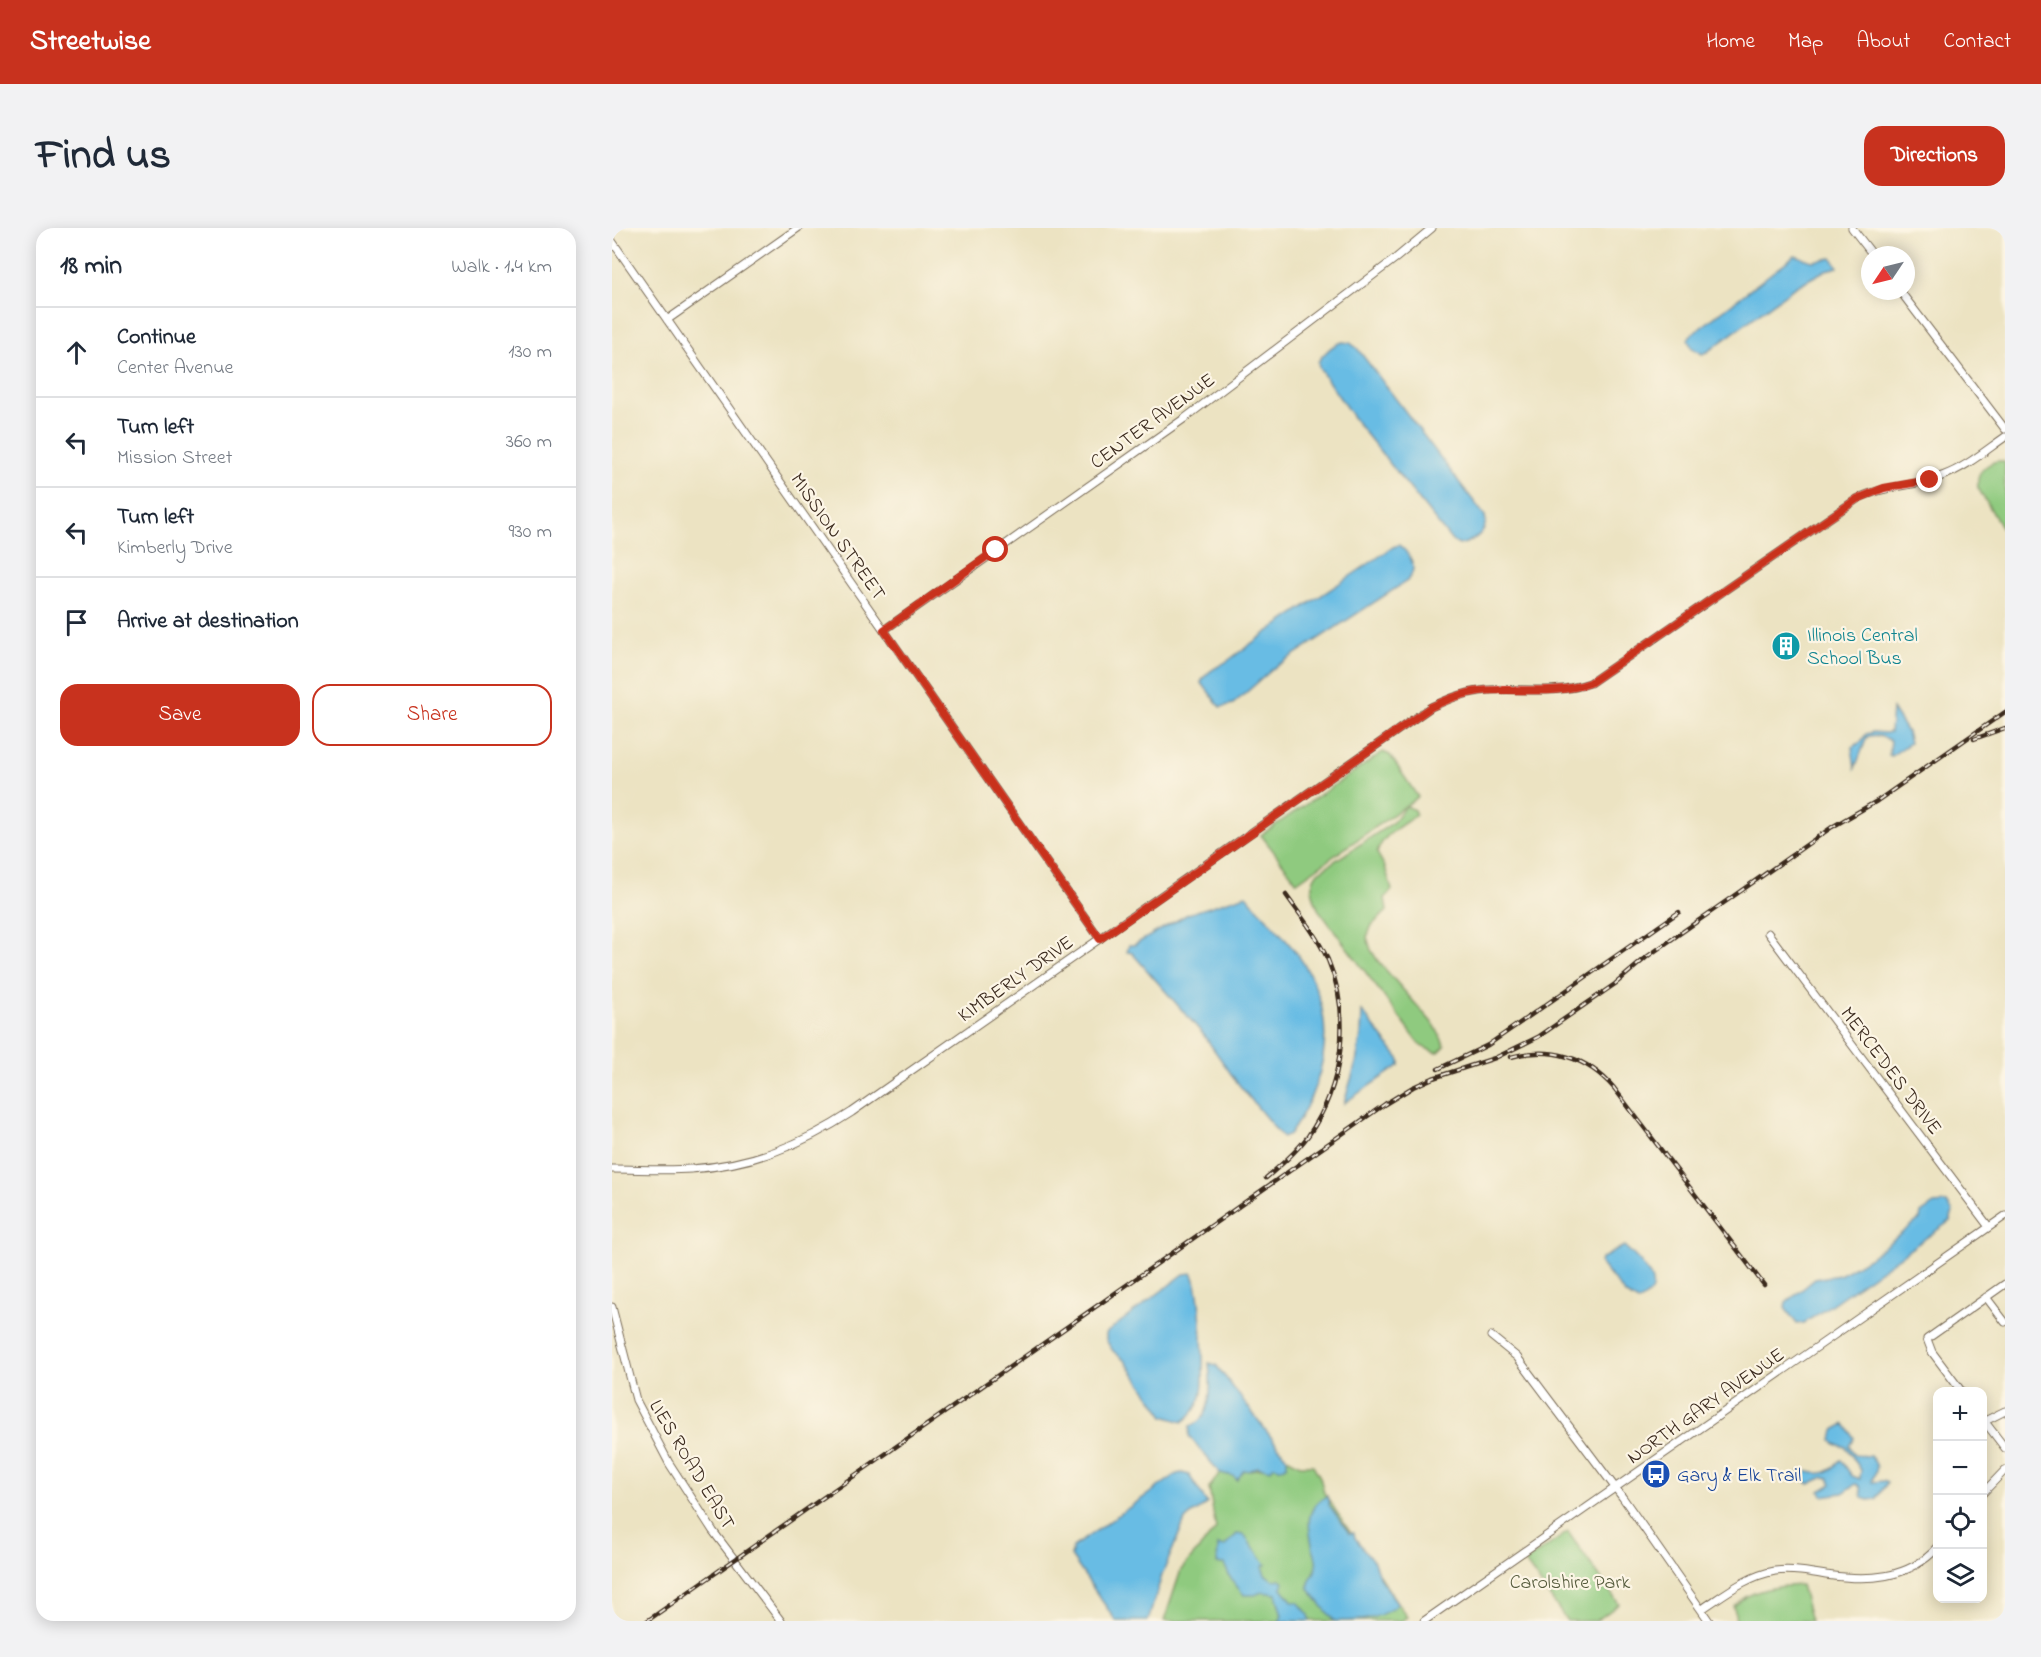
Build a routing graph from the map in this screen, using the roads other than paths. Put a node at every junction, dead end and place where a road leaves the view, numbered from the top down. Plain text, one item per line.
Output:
1 (798, 228) edge
2 (1432, 228) edge
3 (1852, 228) edge
4 (612, 241) edge
5 (1866, 246) edge
6 (1907, 300) edge
7 (667, 320) junction
8 (2005, 429) edge
9 (2005, 437) edge
10 (884, 630) junction
11 (1768, 933) dead end
12 (1100, 939) junction
13 (612, 1169) edge
14 (2005, 1216) edge
15 (1989, 1227) junction
16 (2005, 1284) edge
17 (1986, 1298) junction
18 (612, 1306) edge
19 (2005, 1322) edge
20 (1491, 1336) dead end
21 (1958, 1387) edge
22 (2005, 1411) edge
23 (1987, 1419) edge
24 (1987, 1424) edge
25 (2005, 1448) edge
26 (2005, 1470) edge
27 (1615, 1488) junction
28 (1987, 1490) edge
29 (1936, 1549) edge
30 (1702, 1609) junction
31 (781, 1621) edge
32 (1424, 1621) edge
33 (1709, 1621) edge

1 - 7 street
2 - 10 street, CENTER AVENUE
3 - 5 street
4 - 7 street, MISSION STREET
6 - 8 street
7 - 10 street, MISSION STREET
9 - 12 street, KIMBERLY DRIVE
10 - 12 street, MISSION STREET
11 - 15 street, MERCEDES DRIVE
12 - 13 street, KIMBERLY DRIVE
14 - 15 street, NORTH GARY AVENUE
15 - 27 street, NORTH GARY AVENUE
16 - 17 street
17 - 19 street
17 - 21 street
18 - 31 street, LIES ROAD EAST
20 - 27 street
22 - 23 street
24 - 25 street
26 - 28 street
27 - 30 street
27 - 32 street, NORTH GARY AVENUE
29 - 30 street
30 - 33 street

